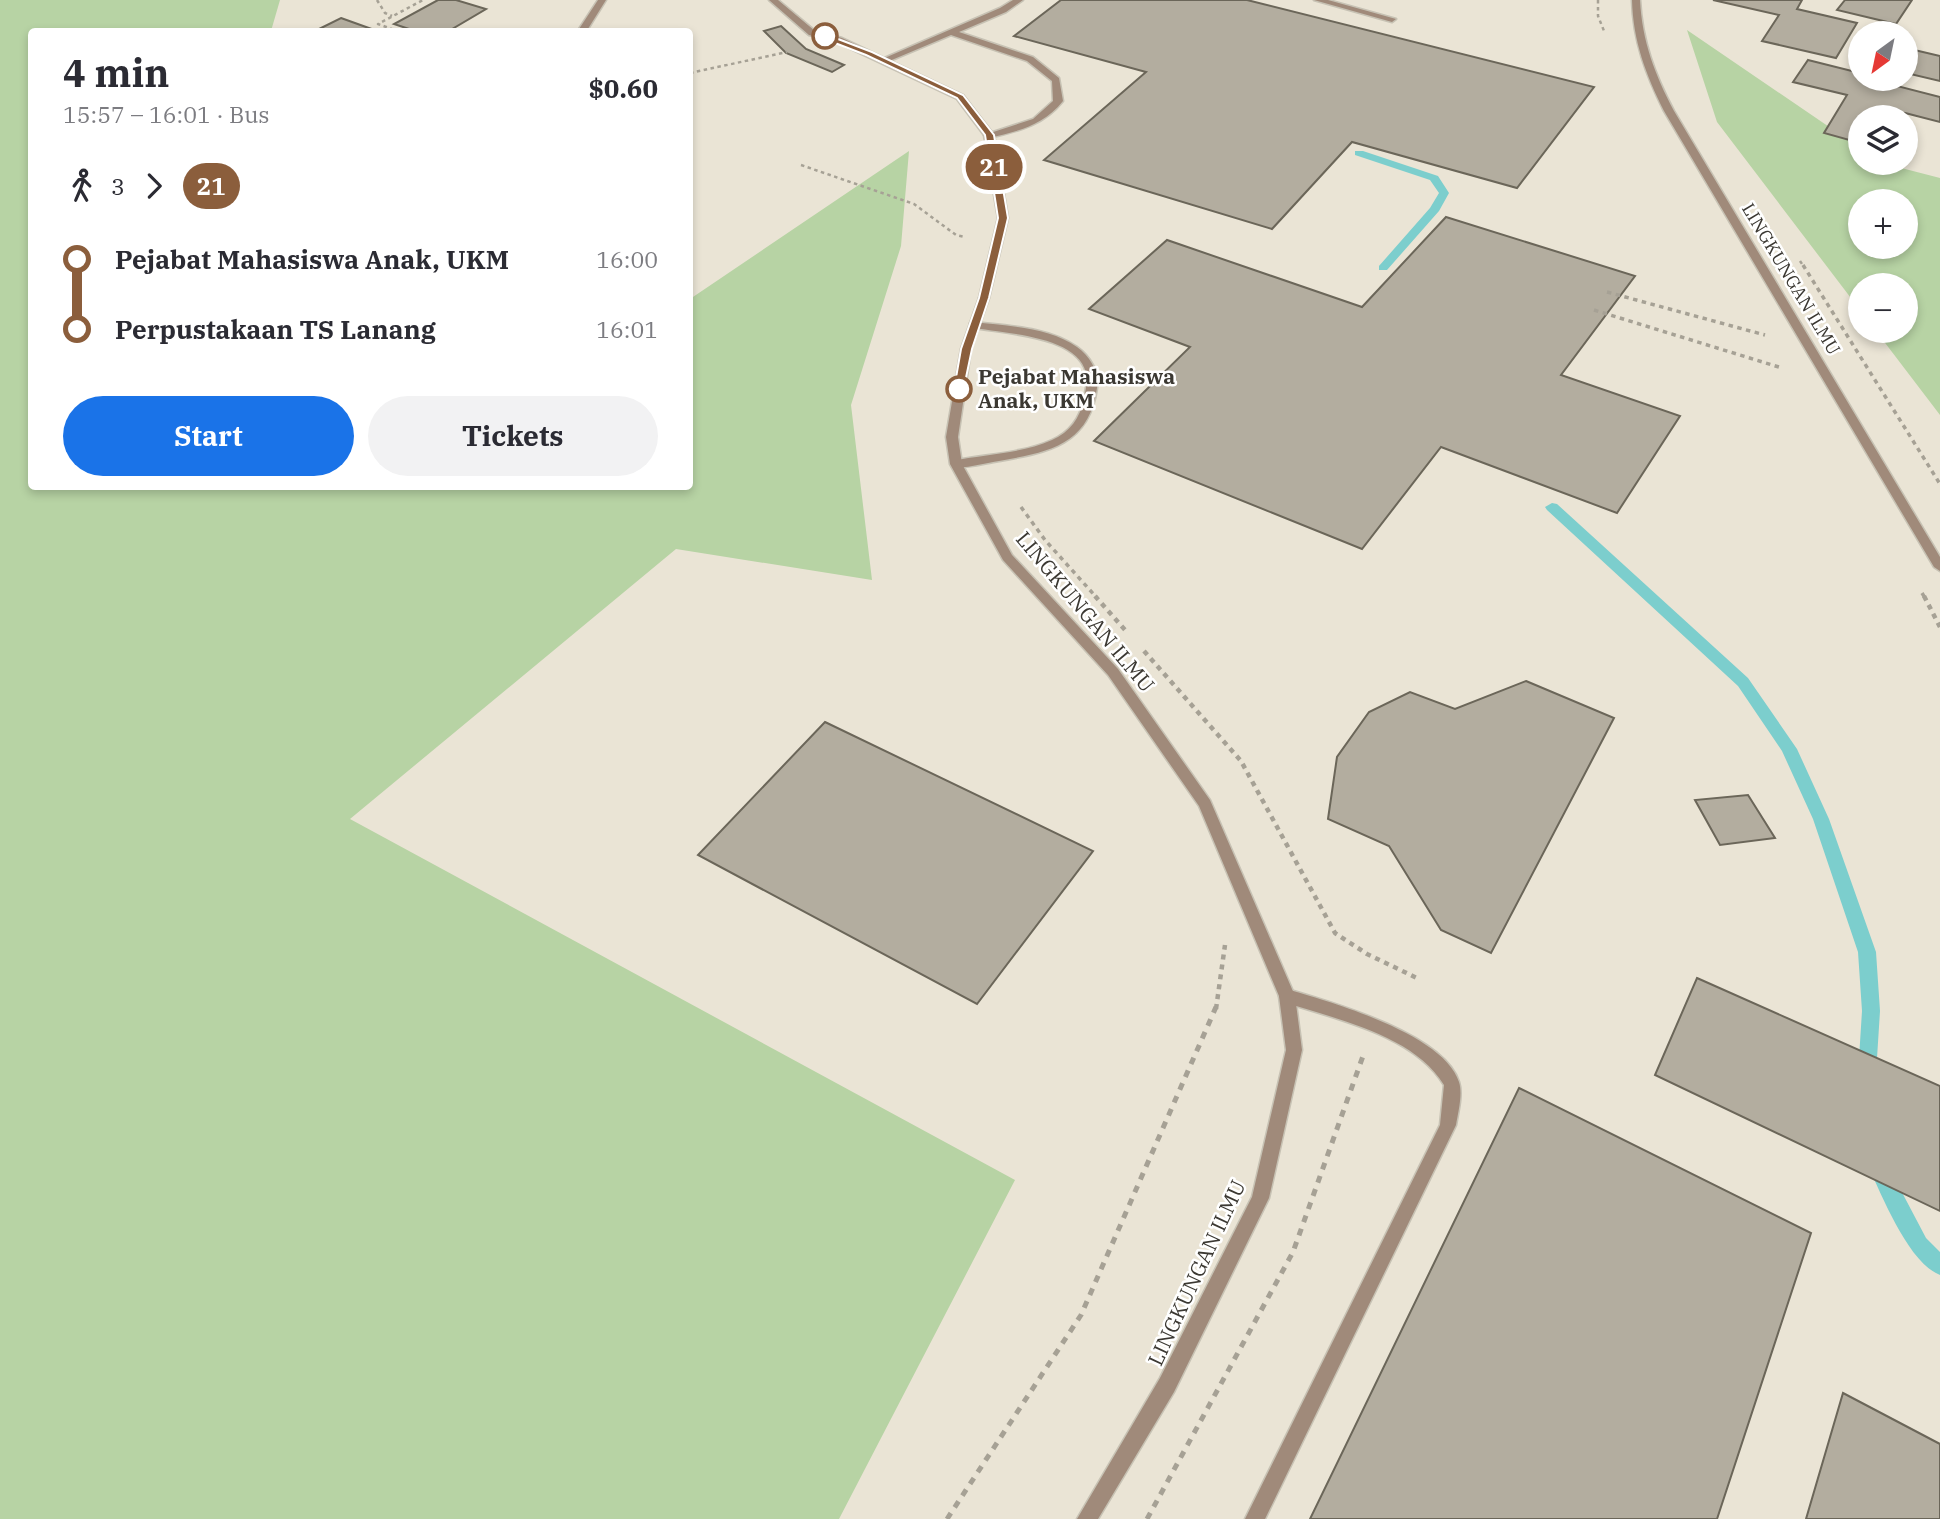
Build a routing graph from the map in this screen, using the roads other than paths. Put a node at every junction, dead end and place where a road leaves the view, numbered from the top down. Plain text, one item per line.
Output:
1 (602, 0) edge
2 (773, 0) edge
3 (1019, 0) edge
4 (1318, 0) edge
5 (1636, 0) edge
6 (1392, 19) dead end
7 (584, 28) edge
8 (951, 33) junction
9 (884, 60) junction
10 (989, 135) junction
11 (974, 325) junction
12 (957, 464) junction
13 (1940, 567) edge
14 (1287, 996) junction
15 (1087, 1519) edge
16 (1255, 1519) edge

1 - 7 street
2 - 9 street, LINGKUNGAN ILMU
3 - 8 street
4 - 6 street
5 - 13 street, LINGKUNGAN ILMU
8 - 9 street
8 - 10 street
9 - 10 street, LINGKUNGAN ILMU
10 - 11 street, LINGKUNGAN ILMU
11 - 12 street, LINGKUNGAN ILMU
11 - 12 street
12 - 14 street, LINGKUNGAN ILMU
14 - 15 street, LINGKUNGAN ILMU
14 - 16 street

